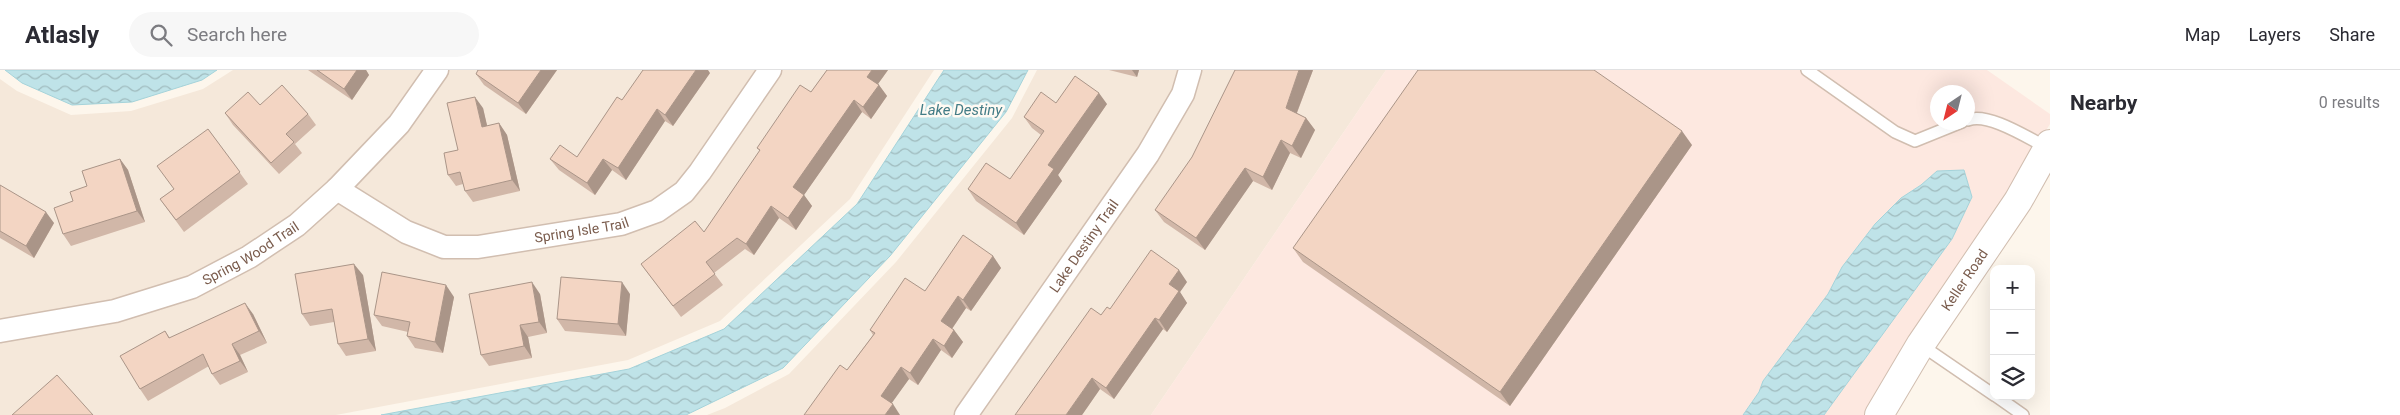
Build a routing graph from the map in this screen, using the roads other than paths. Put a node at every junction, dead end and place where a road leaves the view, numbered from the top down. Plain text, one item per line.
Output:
1 (437, 70) edge
2 (770, 70) edge
3 (1190, 70) edge
4 (1807, 70) edge
5 (1975, 117) edge
6 (1942, 130) edge
7 (2047, 156) edge
8 (337, 189) junction
9 (0, 332) edge
10 (1921, 344) junction
11 (1990, 392) edge
12 (2001, 400) edge
13 (966, 415) edge
14 (1880, 415) edge
15 (2023, 415) edge

1 - 8 street, Spring Wood Trail
2 - 8 street, Spring Isle Trail
3 - 13 street, Lake Destiny Trail
4 - 6 lane
5 - 7 lane
7 - 10 street, Keller Road
8 - 9 street, Spring Wood Trail
10 - 11 lane
10 - 14 street, Keller Road
12 - 15 lane

